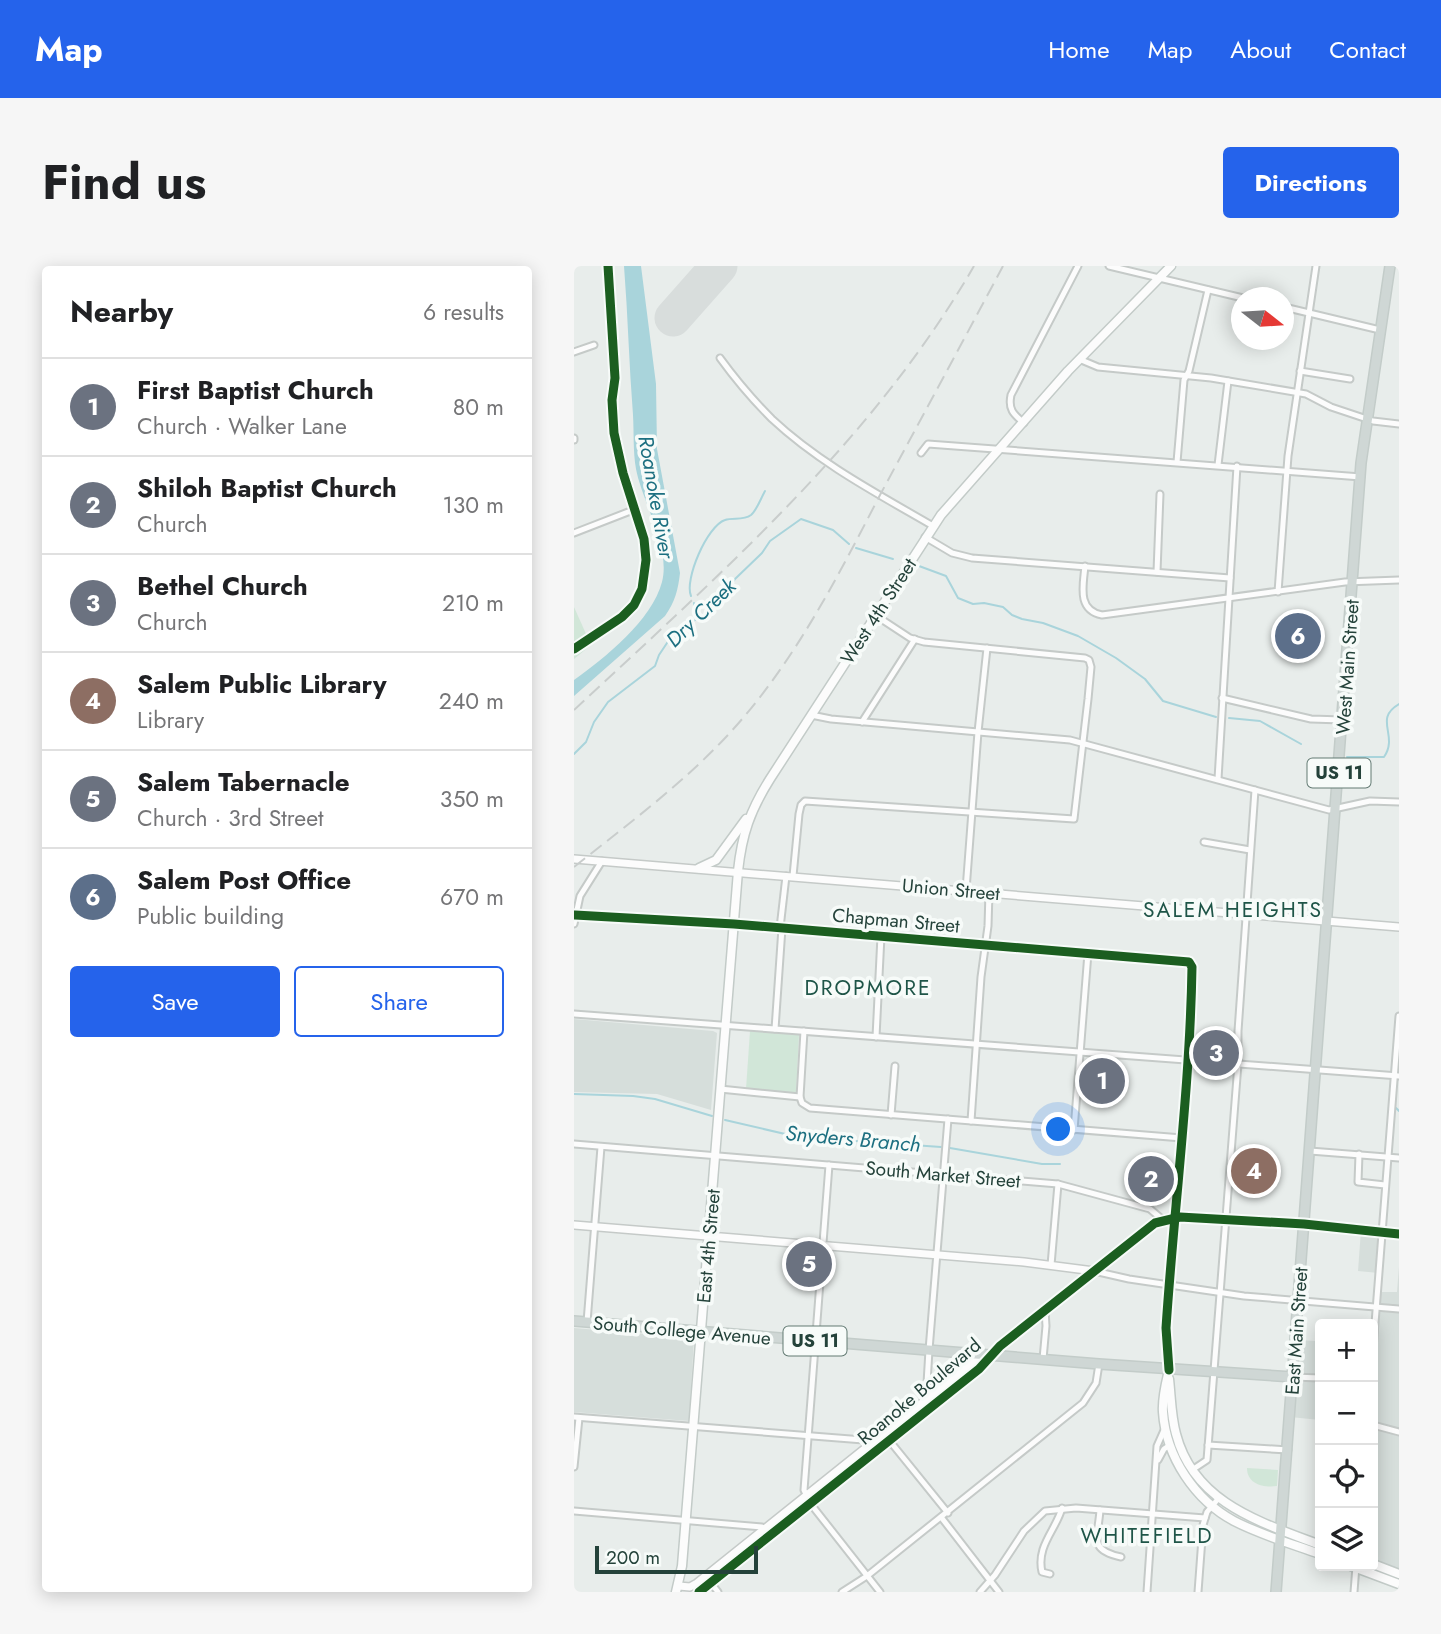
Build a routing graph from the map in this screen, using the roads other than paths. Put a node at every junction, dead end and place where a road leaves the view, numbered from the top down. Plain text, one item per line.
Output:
1 (1078, 266) edge
2 (1109, 266) edge
3 (1171, 266) edge
4 (1316, 266) edge
5 (1390, 266) edge
6 (1159, 278) junction
7 (1208, 290) junction
8 (1231, 295) edge
9 (1294, 310) edge
10 (1309, 313) junction
11 (1380, 330) junction
12 (594, 345) dead end
13 (574, 352) edge
14 (720, 358) dead end
15 (1079, 359) junction
16 (1300, 371) junction
17 (1186, 375) junction
18 (1350, 379) dead end
19 (1228, 381) junction
20 (1296, 392) junction
21 (1366, 417) junction
22 (1024, 423) junction
23 (1399, 425) edge
24 (1002, 449) junction
25 (921, 453) dead end
26 (1177, 462) junction
27 (1217, 465) junction
28 (1237, 466) junction
29 (1287, 470) junction
30 (1361, 477) junction
31 (1160, 494) dead end
32 (628, 512) dead end
33 (933, 526) junction
34 (574, 533) edge
35 (925, 537) junction
36 (1085, 566) junction
37 (1157, 572) junction
38 (1230, 578) junction
39 (1399, 580) edge
40 (1353, 582) junction
41 (1278, 592) junction
42 (1229, 599) junction
43 (875, 615) junction
44 (915, 639) junction
45 (987, 648) junction
46 (1222, 698) junction
47 (811, 715) junction
48 (1343, 720) junction
49 (862, 722) junction
50 (978, 732) junction
51 (1083, 742) junction
52 (1218, 779) junction
53 (1255, 790) junction
54 (1399, 802) edge
55 (1336, 809) junction
56 (973, 811) junction
57 (750, 814) junction
58 (1204, 842) dead end
59 (1250, 850) junction
60 (574, 859) edge
61 (602, 861) junction
62 (699, 868) junction
63 (738, 871) junction
64 (789, 876) junction
65 (967, 890) junction
66 (989, 892) junction
67 (1246, 913) junction
68 (575, 915) edge
69 (1328, 920) junction
70 (574, 924) edge
71 (734, 924) junction
72 (1399, 927) edge
73 (781, 928) junction
74 (881, 936) junction
75 (985, 944) junction
76 (1088, 953) junction
77 (574, 1014) edge
78 (1399, 1016) edge
79 (726, 1026) junction
80 (775, 1029) junction
81 (804, 1031) junction
82 (876, 1037) junction
83 (976, 1045) junction
84 (1080, 1054) junction
85 (1187, 1061) junction
86 (1238, 1064) junction
87 (895, 1066) dead end
88 (1317, 1070) junction
89 (1397, 1076) edge
90 (720, 1089) junction
91 (800, 1097) junction
92 (891, 1115) junction
93 (948, 1119) junction
94 (971, 1121) junction
95 (1074, 1130) junction
96 (1182, 1138) junction
97 (574, 1144) edge
98 (601, 1147) junction
99 (1310, 1151) junction
100 (1359, 1154) junction
101 (715, 1156) junction
102 (1388, 1156) junction
103 (1399, 1158) edge
104 (830, 1165) junction
105 (943, 1174) junction
106 (1058, 1184) junction
107 (1385, 1185) junction
108 (1175, 1217) junction
109 (1163, 1220) junction
110 (1226, 1220) junction
111 (1304, 1224) junction
112 (574, 1226) edge
113 (594, 1227) junction
114 (1382, 1232) junction
115 (1399, 1234) edge
116 (709, 1236) junction
117 (823, 1246) junction
118 (938, 1255) junction
119 (1051, 1265) junction
120 (1094, 1271) junction
121 (1169, 1285) junction
122 (1220, 1293) junction
123 (1298, 1301) junction
124 (1376, 1305) junction
125 (1399, 1309) edge
126 (1045, 1310) junction
127 (1375, 1319) edge
128 (574, 1321) edge
129 (587, 1322) junction
130 (701, 1331) junction
131 (815, 1341) junction
132 (929, 1350) junction
133 (989, 1355) junction
134 (1043, 1360) junction
135 (1099, 1364) junction
136 (1169, 1370) junction
137 (1213, 1373) junction
138 (1293, 1377) junction
139 (1315, 1378) edge
140 (926, 1400) junction
141 (929, 1409) junction
142 (576, 1418) edge
143 (1378, 1426) edge
144 (693, 1427) junction
145 (1165, 1428) junction
146 (1399, 1432) edge
147 (808, 1436) junction
148 (875, 1441) junction
149 (887, 1442) junction
150 (1170, 1445) junction
151 (1208, 1446) junction
152 (1288, 1450) junction
153 (1157, 1466) junction
154 (574, 1467) edge
155 (1192, 1470) junction
156 (808, 1499) junction
157 (1215, 1502) junction
158 (1062, 1508) junction
159 (1100, 1510) junction
160 (574, 1511) edge
161 (948, 1513) junction
162 (1153, 1514) junction
163 (941, 1517) junction
164 (1205, 1518) junction
165 (686, 1520) junction
166 (768, 1531) junction
167 (1281, 1535) junction
168 (1315, 1544) edge
169 (1315, 1552) edge
170 (1121, 1558) dead end
171 (1378, 1566) edge
172 (1354, 1571) edge
173 (1366, 1571) edge
174 (1050, 1574) dead end
175 (1399, 1574) edge
176 (867, 1576) junction
177 (991, 1580) junction
178 (711, 1583) junction
179 (1399, 1584) edge
180 (678, 1589) edge
181 (699, 1592) edge
182 (719, 1592) edge
183 (842, 1592) edge
184 (880, 1592) edge
185 (980, 1592) edge
186 (999, 1592) edge
187 (1147, 1592) edge
188 (1198, 1592) edge
189 (1276, 1592) edge
190 (1354, 1592) edge

1 - 22 street
2 - 6 street
3 - 6 main road, West 4th Street
4 - 10 street
5 - 11 main road, West Main Street / US 11
6 - 7 street
6 - 15 main road, West 4th Street
7 - 8 street
7 - 17 street
9 - 10 street
10 - 11 street
10 - 16 street
11 - 21 main road, West Main Street / US 11
12 - 13 street
14 - 33 street
15 - 17 street
15 - 22 main road, West 4th Street
16 - 18 street
16 - 20 street
17 - 19 street
17 - 26 street
19 - 20 street
19 - 27 street
20 - 21 street
20 - 29 street
21 - 23 street
21 - 30 main road, West Main Street / US 11
22 - 24 main road, West 4th Street
24 - 25 street
24 - 26 street
24 - 33 main road, West 4th Street
26 - 27 street
27 - 28 street
28 - 29 street
28 - 38 street
29 - 30 street
29 - 41 street
30 - 40 main road, West Main Street / US 11
31 - 37 street
32 - 34 street
33 - 35 main road, West 4th Street
35 - 36 street
35 - 43 main road, West 4th Street
36 - 37 street
36 - 42 street
37 - 38 street
38 - 42 street
39 - 40 street
40 - 41 street
40 - 48 main road, West Main Street / US 11
41 - 42 street
42 - 46 street
43 - 44 street
43 - 47 main road, West 4th Street
44 - 45 street
44 - 49 street
45 - 50 street
45 - 51 street
46 - 48 street
46 - 52 street
47 - 49 street
47 - 57 main road, West 4th Street
48 - 55 main road, West Main Street / US 11
49 - 50 street
50 - 51 street
50 - 56 street
51 - 52 street
51 - 56 street
52 - 53 street
53 - 55 street
53 - 59 street
54 - 55 street
55 - 69 main road, West Main Street / US 11
56 - 64 street
56 - 65 street
57 - 62 main road
57 - 63 main road, West 4th Street
58 - 59 street
59 - 67 street
60 - 61 street, Union Street
61 - 62 street, Union Street
61 - 68 street
62 - 63 street, Union Street
63 - 64 street, Union Street
63 - 71 main road, West 4th Street
64 - 65 street, Union Street
64 - 73 street
65 - 66 street, Union Street
66 - 67 street, Union Street
66 - 75 street
67 - 69 street, Union Street
67 - 86 street
68 - 70 street
68 - 71 street, Chapman Street
69 - 72 street, Union Street
69 - 88 main road, West Main Street / US 11
71 - 73 street, Chapman Street
71 - 79 main road, West 4th Street
73 - 74 street, Chapman Street
73 - 80 street
74 - 75 street, Chapman Street
74 - 82 street
75 - 76 street, Chapman Street
75 - 83 street
76 - 84 street
76 - 85 street, Chapman Street
77 - 79 street
78 - 89 street
79 - 80 street
79 - 90 main road, East 4th Street
80 - 81 street
81 - 82 street
81 - 91 street
82 - 83 street
83 - 84 street
83 - 94 street
84 - 85 street
84 - 95 street
85 - 86 street
85 - 96 street
86 - 88 street
86 - 110 street
87 - 92 street
88 - 89 street
88 - 99 main road, East Main Street / US 11
89 - 102 street
90 - 91 street
90 - 101 main road, East 4th Street
91 - 92 street
92 - 93 street
93 - 94 street
93 - 105 street
94 - 95 street
95 - 96 street
96 - 108 street
97 - 98 street, South Market Street
98 - 101 street, South Market Street
98 - 113 street
99 - 100 street
99 - 111 main road, East Main Street / US 11
100 - 102 street
100 - 107 street
101 - 104 street, South Market Street
101 - 116 main road, East 4th Street
102 - 103 street
102 - 107 street
104 - 105 street, South Market Street
104 - 117 street
105 - 106 street, South Market Street
105 - 118 street
106 - 109 street, South Market Street
106 - 119 street
107 - 114 street
108 - 109 street
108 - 110 street
108 - 121 street
109 - 120 street, Roanoke Boulevard
110 - 111 street
110 - 122 street
111 - 114 street
111 - 123 main road, East Main Street / US 11
112 - 113 street
113 - 116 street
113 - 129 street
114 - 115 street
114 - 124 street
116 - 117 street
116 - 130 main road, East 4th Street
117 - 118 street
117 - 131 street
118 - 119 street
118 - 132 street
119 - 120 street
120 - 121 street
120 - 126 street, Roanoke Boulevard
121 - 122 street
121 - 136 street
122 - 123 street
122 - 137 street
123 - 124 street
123 - 138 main road, East Main Street / US 11
124 - 125 street
124 - 127 street
126 - 133 street, Roanoke Boulevard
126 - 134 street
128 - 129 main road, South College Avenue / US 11
129 - 130 main road, South College Avenue / US 11
130 - 131 main road, South College Avenue / US 11
130 - 144 main road, East 4th Street
131 - 132 main road, South College Avenue / US 11
131 - 147 street
132 - 133 main road, South College Avenue / US 11
132 - 140 street
133 - 134 main road, South College Avenue / US 11
133 - 140 street, Roanoke Boulevard
133 - 141 street, Roanoke Boulevard
134 - 135 main road, South College Avenue / US 11
135 - 136 main road, South College Avenue / US 11
135 - 161 street
136 - 137 main road, South College Avenue / US 11
136 - 145 main road
136 - 155 main road
137 - 138 main road, South College Avenue / US 11
137 - 151 street
138 - 139 street
138 - 152 main road, East Main Street
140 - 141 street
140 - 148 street, Roanoke Boulevard
141 - 149 street, Roanoke Boulevard
142 - 144 street
142 - 154 street
143 - 146 street
144 - 147 street
144 - 165 main road, East 4th Street
145 - 150 main road
145 - 153 street
147 - 148 street
147 - 156 street
148 - 149 street
148 - 156 street, Roanoke Boulevard
149 - 156 street, Roanoke Boulevard
149 - 161 street
150 - 153 street
150 - 157 main road
151 - 152 street
151 - 155 street
152 - 167 main road, East Main Street
153 - 162 street
155 - 157 main road
156 - 166 street, Roanoke Boulevard
156 - 176 street
157 - 164 street
157 - 167 main road
158 - 159 street
158 - 174 street
158 - 177 street
159 - 162 street
159 - 170 street
160 - 165 street
161 - 163 street
162 - 164 street
162 - 187 street
163 - 176 street
163 - 177 street
164 - 188 street
165 - 166 street
165 - 180 main road, East 4th Street
166 - 178 street, Roanoke Boulevard
166 - 180 street, Roanoke Boulevard
167 - 168 main road
167 - 169 main road
167 - 189 main road, East Main Street
171 - 175 main road
172 - 190 street
173 - 179 main road
176 - 183 street
176 - 184 street
177 - 185 street
177 - 186 street
178 - 181 street, Roanoke Boulevard
178 - 182 street

